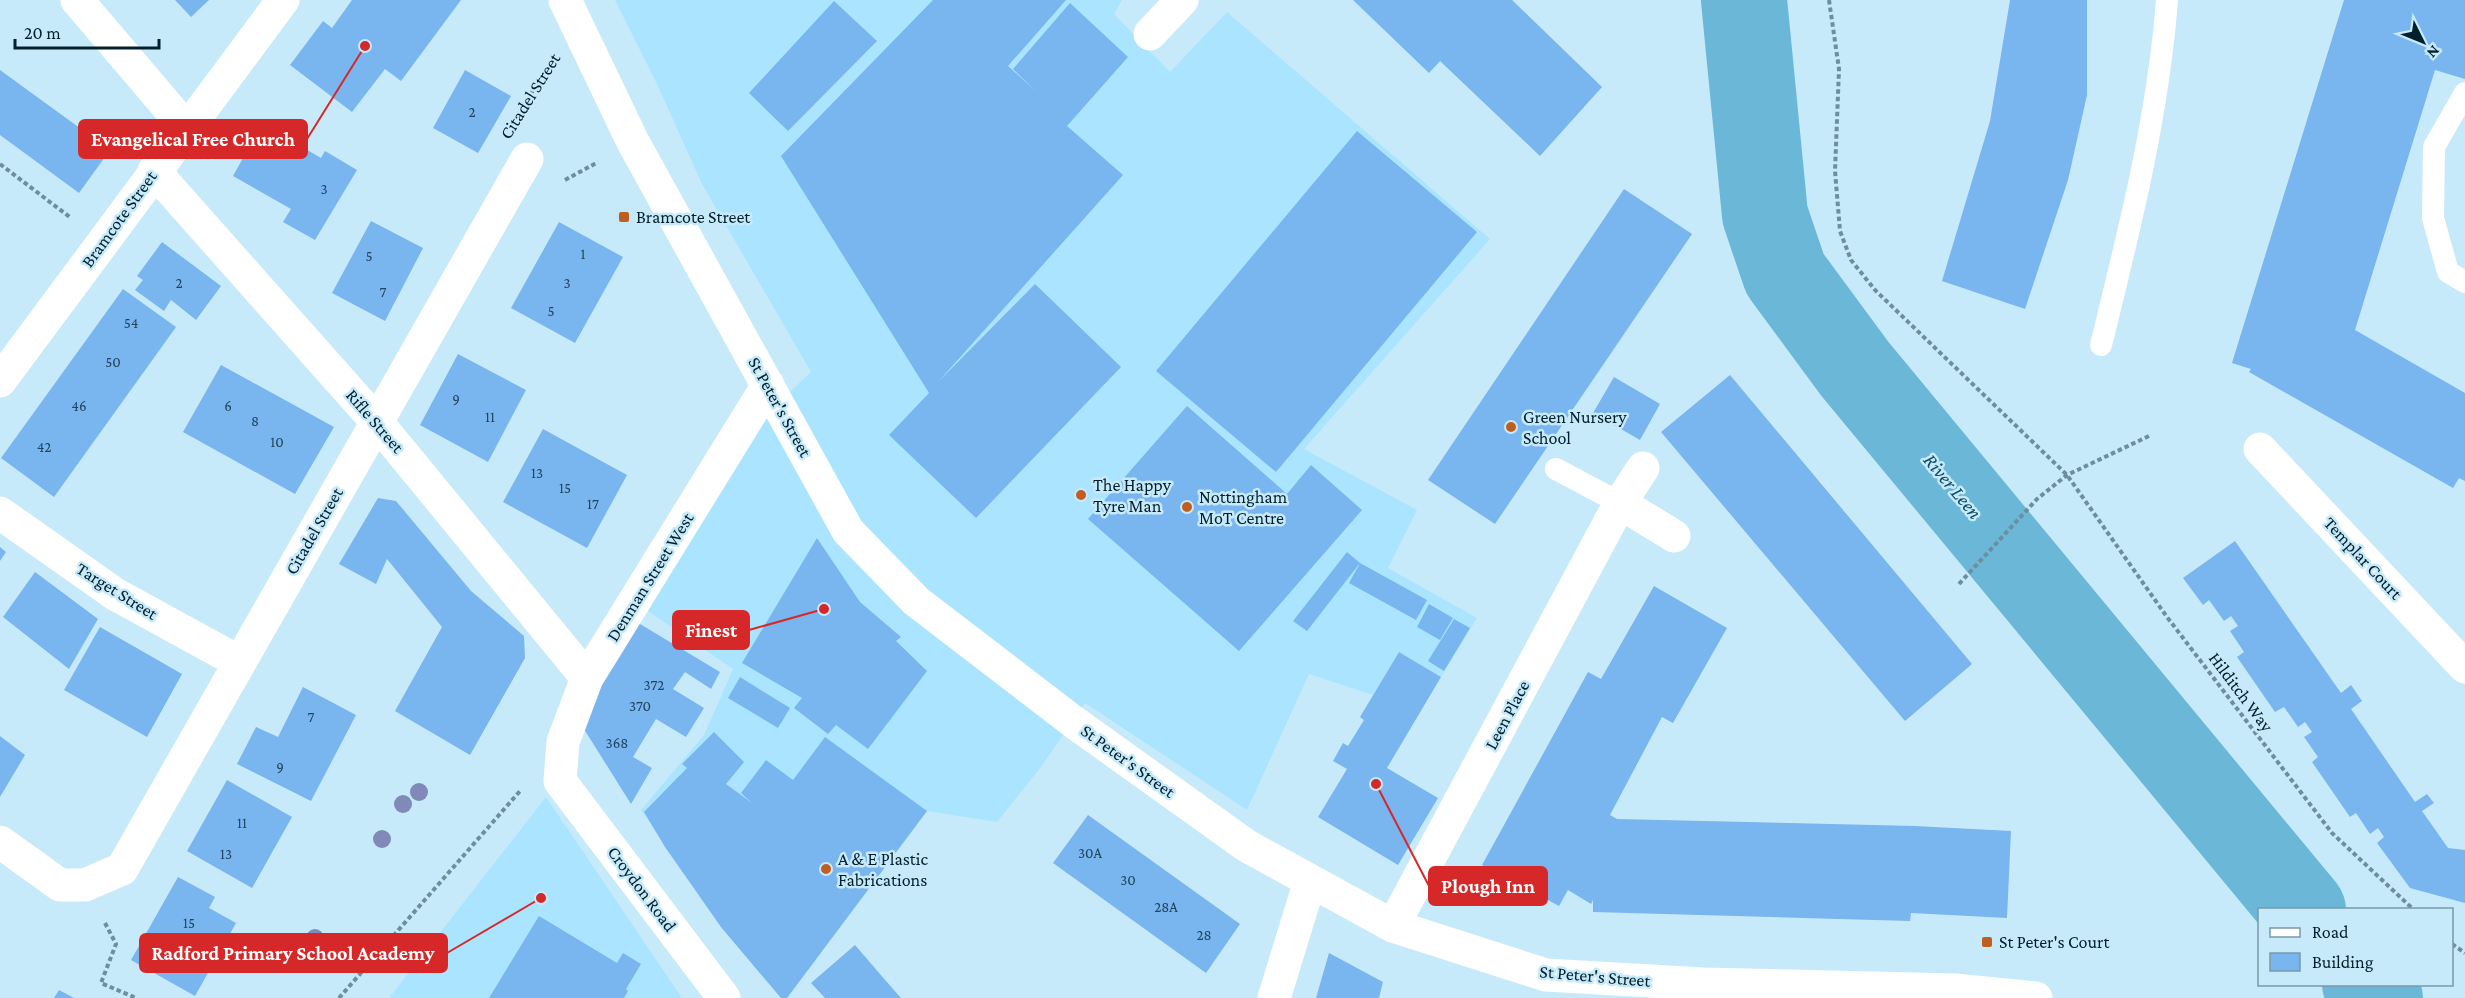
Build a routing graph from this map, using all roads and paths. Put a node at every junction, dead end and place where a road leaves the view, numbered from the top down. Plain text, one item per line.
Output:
1 (76, 0) edge
2 (283, 0) edge
3 (1182, 0) edge
4 (1829, 0) edge
5 (2167, 0) edge
6 (571, 10) edge
7 (1150, 34) dead end
8 (2465, 93) edge
9 (186, 128) junction
10 (633, 142) junction
11 (526, 159) junction
12 (0, 164) edge
13 (154, 171) junction
14 (102, 242) junction
15 (2465, 282) edge
16 (2100, 345) dead end
17 (0, 381) edge
18 (768, 385) junction
19 (376, 421) junction
20 (2149, 436) dead end
21 (2260, 450) dead end
22 (1643, 468) dead end
23 (1556, 469) dead end
24 (2067, 476) junction
25 (1620, 504) junction
26 (0, 513) edge
27 (1674, 536) dead end
28 (1959, 584) dead end
29 (239, 662) junction
30 (2465, 667) edge
31 (587, 678) junction
32 (563, 742) junction
33 (560, 781) joint
34 (0, 843) edge
35 (1310, 881) junction
36 (85, 885) junction
37 (2413, 908) edge
38 (1393, 926) junction
39 (1607, 988) edge
40 (2016, 997) edge
41 (136, 998) edge
42 (339, 998) edge
43 (724, 998) edge
44 (1274, 998) edge

1 - 9 street
2 - 9 street, Bramcote Street
3 - 7 street
4 - 24 path, Hilditch Way
5 - 16 lane
6 - 10 street, St Peter's Street
6 - 11 path, Citadel Street
8 - 15 lane
9 - 13 street, Bramcote Street
10 - 11 path, Citadel Street
10 - 18 street, St Peter's Street
11 - 19 street, Citadel Street
12 - 14 path
13 - 14 street, Bramcote Street
13 - 19 street, Rifle Street
14 - 17 street, Bramcote Street
18 - 31 street, Denman Street West
18 - 35 street, St Peter's Street
19 - 29 street, Citadel Street
19 - 31 street, Rifle Street
20 - 24 path
21 - 30 street, Templar Court
22 - 25 street, Leen Place
23 - 25 lane
24 - 28 path
24 - 37 path, Hilditch Way
25 - 27 street
25 - 38 street, Leen Place
26 - 29 street, Target Street
29 - 36 street, Citadel Street
31 - 32 street, Denman Street West
32 - 33 street, Denman Street West
32 - 42 path
33 - 43 street, Croydon Road
34 - 36 street
35 - 38 street, St Peter's Street
35 - 44 street
36 - 41 path
38 - 39 street, St Peter's Street
39 - 40 street, St Peter's Street

